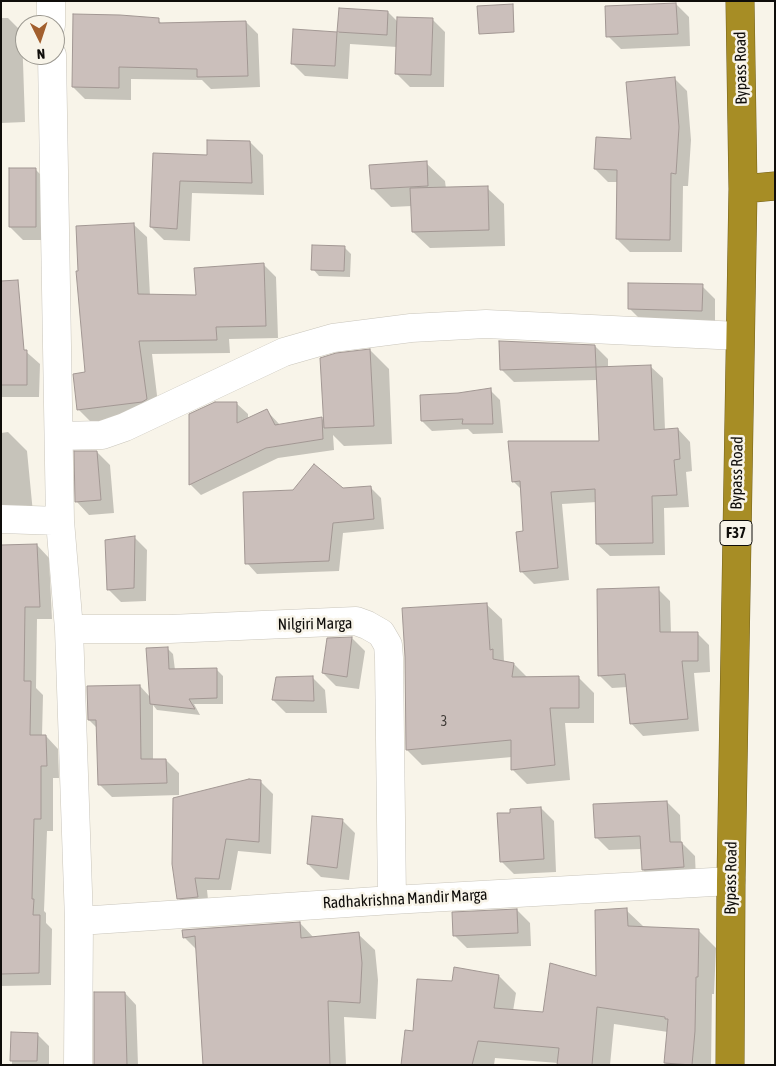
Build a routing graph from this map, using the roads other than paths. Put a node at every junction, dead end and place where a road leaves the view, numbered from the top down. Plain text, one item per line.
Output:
1 (50, 1) edge
2 (740, 1) edge
3 (51, 15) edge
4 (52, 65) edge
5 (775, 186) edge
6 (743, 189) junction
7 (739, 336) junction
8 (58, 436) junction
9 (1, 519) edge
10 (60, 521) junction
11 (69, 628) junction
12 (731, 881) junction
13 (392, 900) junction
14 (79, 921) junction
15 (78, 1065) edge
16 (730, 1065) edge

1 - 3 street
2 - 6 highway, Bypass Road / F37
4 - 8 street
5 - 6 highway
6 - 7 highway, Bypass Road / F37
7 - 8 street
7 - 12 highway, Bypass Road / F37
8 - 10 street
9 - 10 street
10 - 11 street
11 - 13 street, Nilgiri Marga
11 - 14 street
12 - 13 street, Radhakrishna Mandir Marga
12 - 16 highway, Bypass Road / F37
13 - 14 street, Radhakrishna Mandir Marga
14 - 15 street

